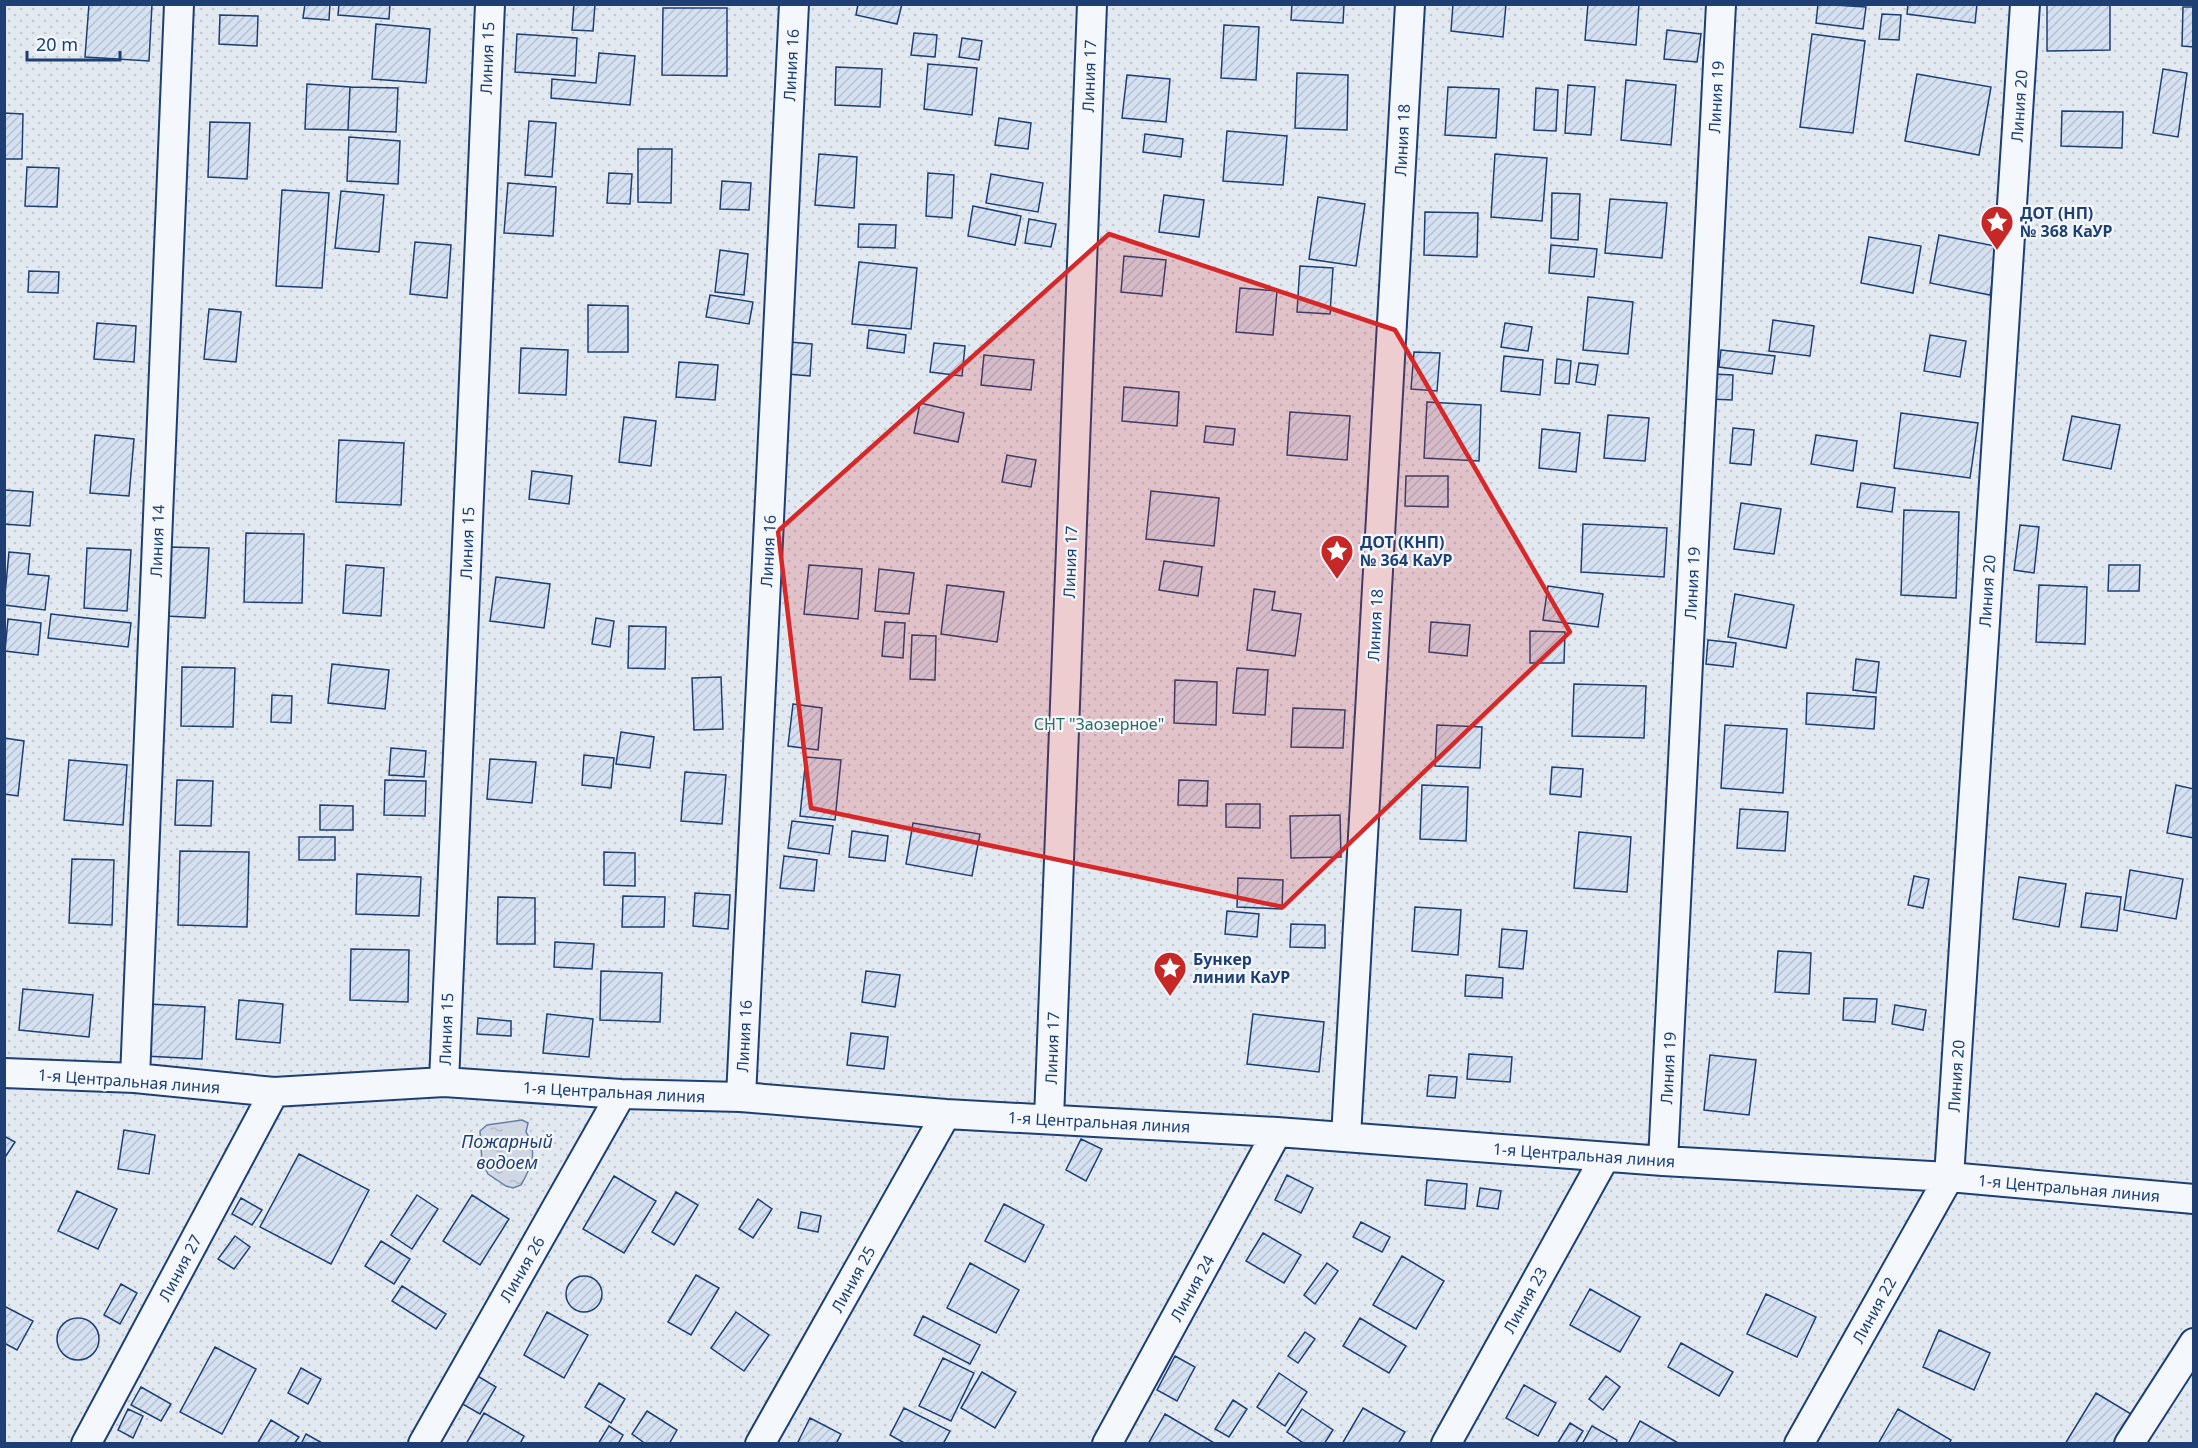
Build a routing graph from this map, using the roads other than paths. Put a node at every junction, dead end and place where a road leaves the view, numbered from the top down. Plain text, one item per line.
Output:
1 (179, 4) edge
2 (490, 4) edge
3 (794, 4) edge
4 (1092, 4) edge
5 (1410, 4) edge
6 (1721, 4) edge
7 (2025, 4) edge
8 (4, 1073) edge
9 (135, 1078) junction
10 (444, 1082) junction
11 (274, 1092) junction
12 (621, 1094) junction
13 (741, 1097) junction
14 (946, 1114) junction
15 (1049, 1119) junction
16 (1277, 1132) junction
17 (1346, 1137) junction
18 (1605, 1157) junction
19 (1663, 1161) junction
20 (1949, 1177) junction
21 (2193, 1199) edge
22 (2193, 1343) edge
23 (86, 1443) edge
24 (423, 1443) edge
25 (760, 1443) edge
26 (1107, 1443) edge
27 (1446, 1443) edge
28 (1799, 1443) edge
29 (2129, 1443) edge

1 - 9 street, Линия 14
2 - 10 street, Линия 15
3 - 13 street, Линия 16
4 - 15 street, Линия 17
5 - 17 street, Линия 18
6 - 19 street, Линия 19
7 - 20 street, Линия 20
8 - 9 street, 1-я Центральная линия
9 - 11 street, 1-я Центральная линия
10 - 11 street, 1-я Центральная линия
10 - 12 street, 1-я Центральная линия
11 - 23 street, Линия 27
12 - 13 street, 1-я Центральная линия
12 - 24 street, Линия 26
13 - 14 street, 1-я Центральная линия
14 - 15 street, 1-я Центральная линия
14 - 25 street, Линия 25
15 - 16 street, 1-я Центральная линия
16 - 17 street, 1-я Центральная линия
16 - 26 street, Линия 24
17 - 18 street, 1-я Центральная линия
18 - 19 street, 1-я Центральная линия
18 - 27 street, Линия 23
19 - 20 street, 1-я Центральная линия
20 - 21 street, 1-я Центральная линия
20 - 28 street, Линия 22
22 - 29 street

